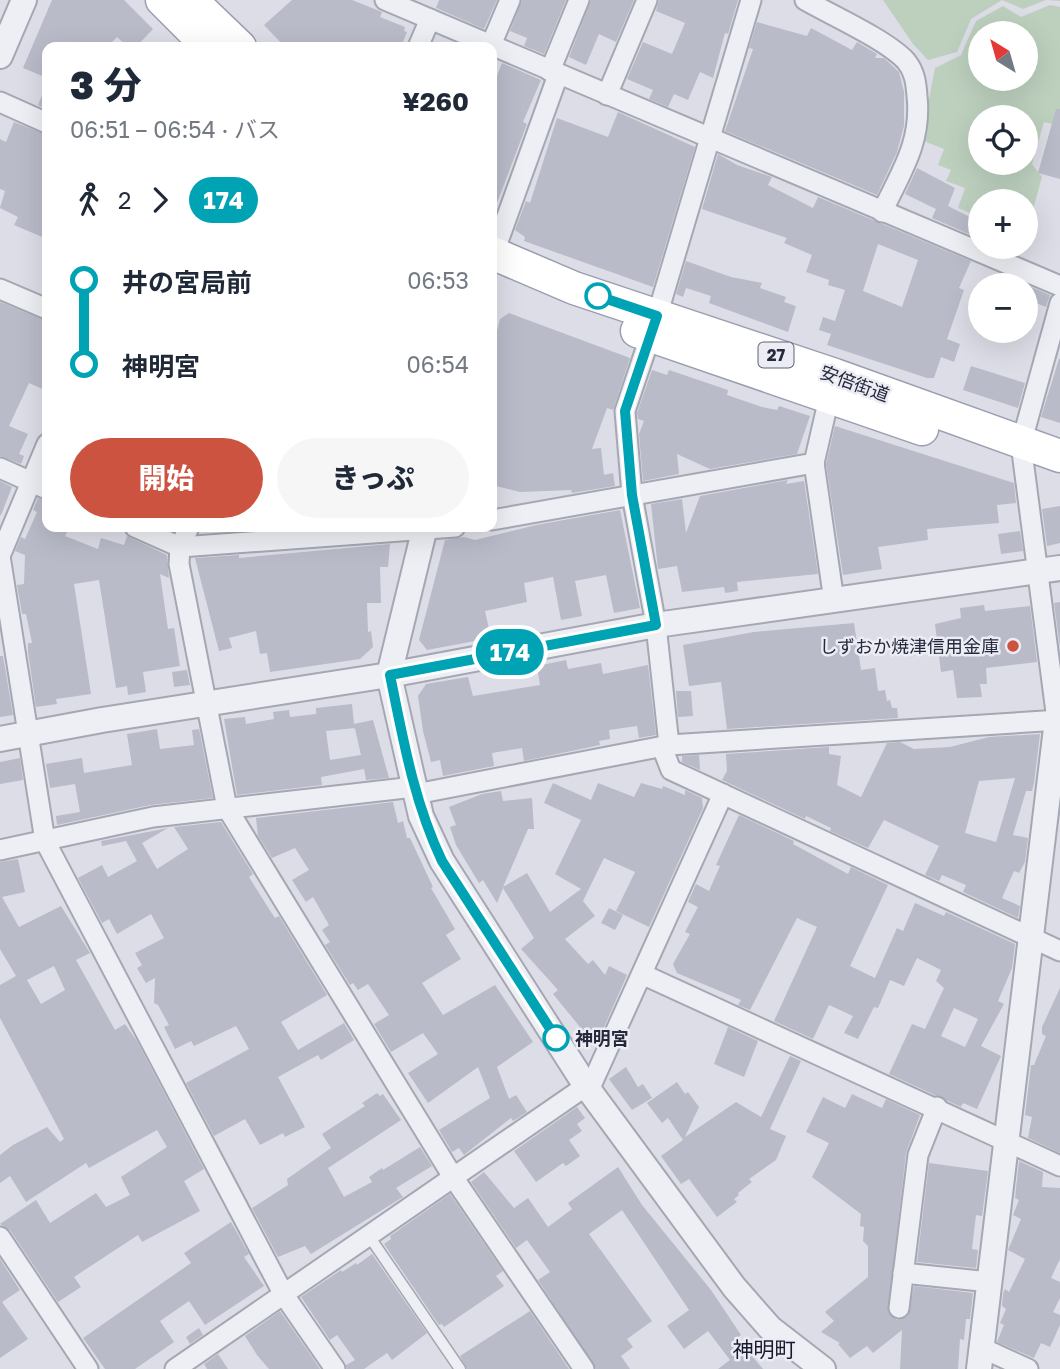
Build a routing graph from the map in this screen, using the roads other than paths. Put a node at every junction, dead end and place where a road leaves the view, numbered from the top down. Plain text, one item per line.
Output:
1 (24, 0) edge
2 (162, 0) edge
3 (191, 0) edge
4 (385, 0) edge
5 (510, 0) edge
6 (579, 0) edge
7 (647, 0) edge
8 (751, 0) edge
9 (805, 0) edge
10 (429, 12) edge
11 (205, 42) edge
12 (235, 42) edge
13 (420, 42) edge
14 (485, 42) edge
15 (492, 42) edge
16 (497, 48) edge
17 (0, 56) edge
18 (554, 73) junction
19 (607, 95) junction
20 (0, 102) edge
21 (42, 120) edge
22 (711, 138) junction
23 (882, 212) junction
24 (497, 245) edge
25 (497, 262) edge
26 (1060, 286) edge
27 (0, 289) edge
28 (1060, 303) edge
29 (42, 307) edge
30 (654, 326) junction
31 (829, 398) junction
32 (1023, 454) junction
33 (1060, 456) edge
34 (814, 463) junction
35 (0, 468) edge
36 (1060, 475) edge
37 (39, 485) edge
38 (632, 495) junction
39 (497, 519) edge
40 (146, 532) edge
41 (186, 532) edge
42 (364, 532) edge
43 (424, 532) edge
44 (180, 547) junction
45 (0, 556) edge
46 (1060, 568) edge
47 (1035, 571) junction
48 (834, 601) junction
49 (656, 625) junction
50 (390, 675) junction
51 (207, 705) junction
52 (1058, 720) edge
53 (29, 734) junction
54 (0, 739) edge
55 (666, 746) junction
56 (415, 791) junction
57 (723, 794) junction
58 (227, 808) junction
59 (45, 841) junction
60 (0, 850) edge
61 (1032, 939) junction
62 (1060, 951) edge
63 (644, 975) junction
64 (588, 1088) junction
65 (937, 1107) junction
66 (1007, 1142) junction
67 (1060, 1166) edge
68 (453, 1177) junction
69 (369, 1236) junction
70 (0, 1237) edge
71 (903, 1273) junction
72 (990, 1282) junction
73 (284, 1295) junction
74 (900, 1308) dead end
75 (980, 1358) edge
76 (182, 1367) edge
77 (88, 1369) edge
78 (334, 1369) edge
79 (460, 1369) edge
80 (584, 1369) edge
81 (822, 1369) edge
82 (1028, 1369) edge

1 - 17 street
2 - 11 main road
3 - 12 main road
4 - 10 street
5 - 15 street
6 - 18 street
7 - 19 street
8 - 22 street
9 - 23 street
10 - 13 street
10 - 14 street
16 - 18 street
18 - 19 street
18 - 24 street
19 - 22 street
20 - 21 street
22 - 23 street
22 - 30 street
23 - 26 street
25 - 30 main road, 安倍街道 / 27
27 - 29 street
28 - 32 street
30 - 31 main road, 安倍街道 / 27
30 - 32 main road, 安倍街道 / 27
30 - 38 street
31 - 32 main road, 安倍街道 / 27
31 - 34 street
32 - 33 main road, 安倍街道 / 27
32 - 36 main road, 安倍街道 / 27
32 - 47 street
34 - 38 street
34 - 48 street
35 - 37 street
37 - 45 street
38 - 39 street
38 - 49 street
40 - 44 street
41 - 44 street
42 - 44 street
43 - 50 street
44 - 51 street
45 - 53 street
46 - 47 street
47 - 48 street
47 - 52 street
48 - 49 street
49 - 50 street
49 - 55 street
50 - 51 street
50 - 56 street
51 - 53 street
51 - 58 street
52 - 55 street
52 - 61 street
53 - 54 street
53 - 59 street
55 - 56 street
55 - 57 street
56 - 58 street
56 - 64 street
57 - 61 street
57 - 63 street
58 - 59 street
58 - 68 street
59 - 60 street
59 - 73 street
61 - 62 street
61 - 66 street
63 - 64 street
63 - 65 street
64 - 68 street
64 - 81 street
65 - 66 street
65 - 71 street
66 - 67 street
66 - 72 street
68 - 69 street
68 - 80 street
69 - 73 street
69 - 79 lane
70 - 77 street
71 - 72 street
71 - 74 street
72 - 75 street
73 - 76 street
73 - 78 street
75 - 82 street

